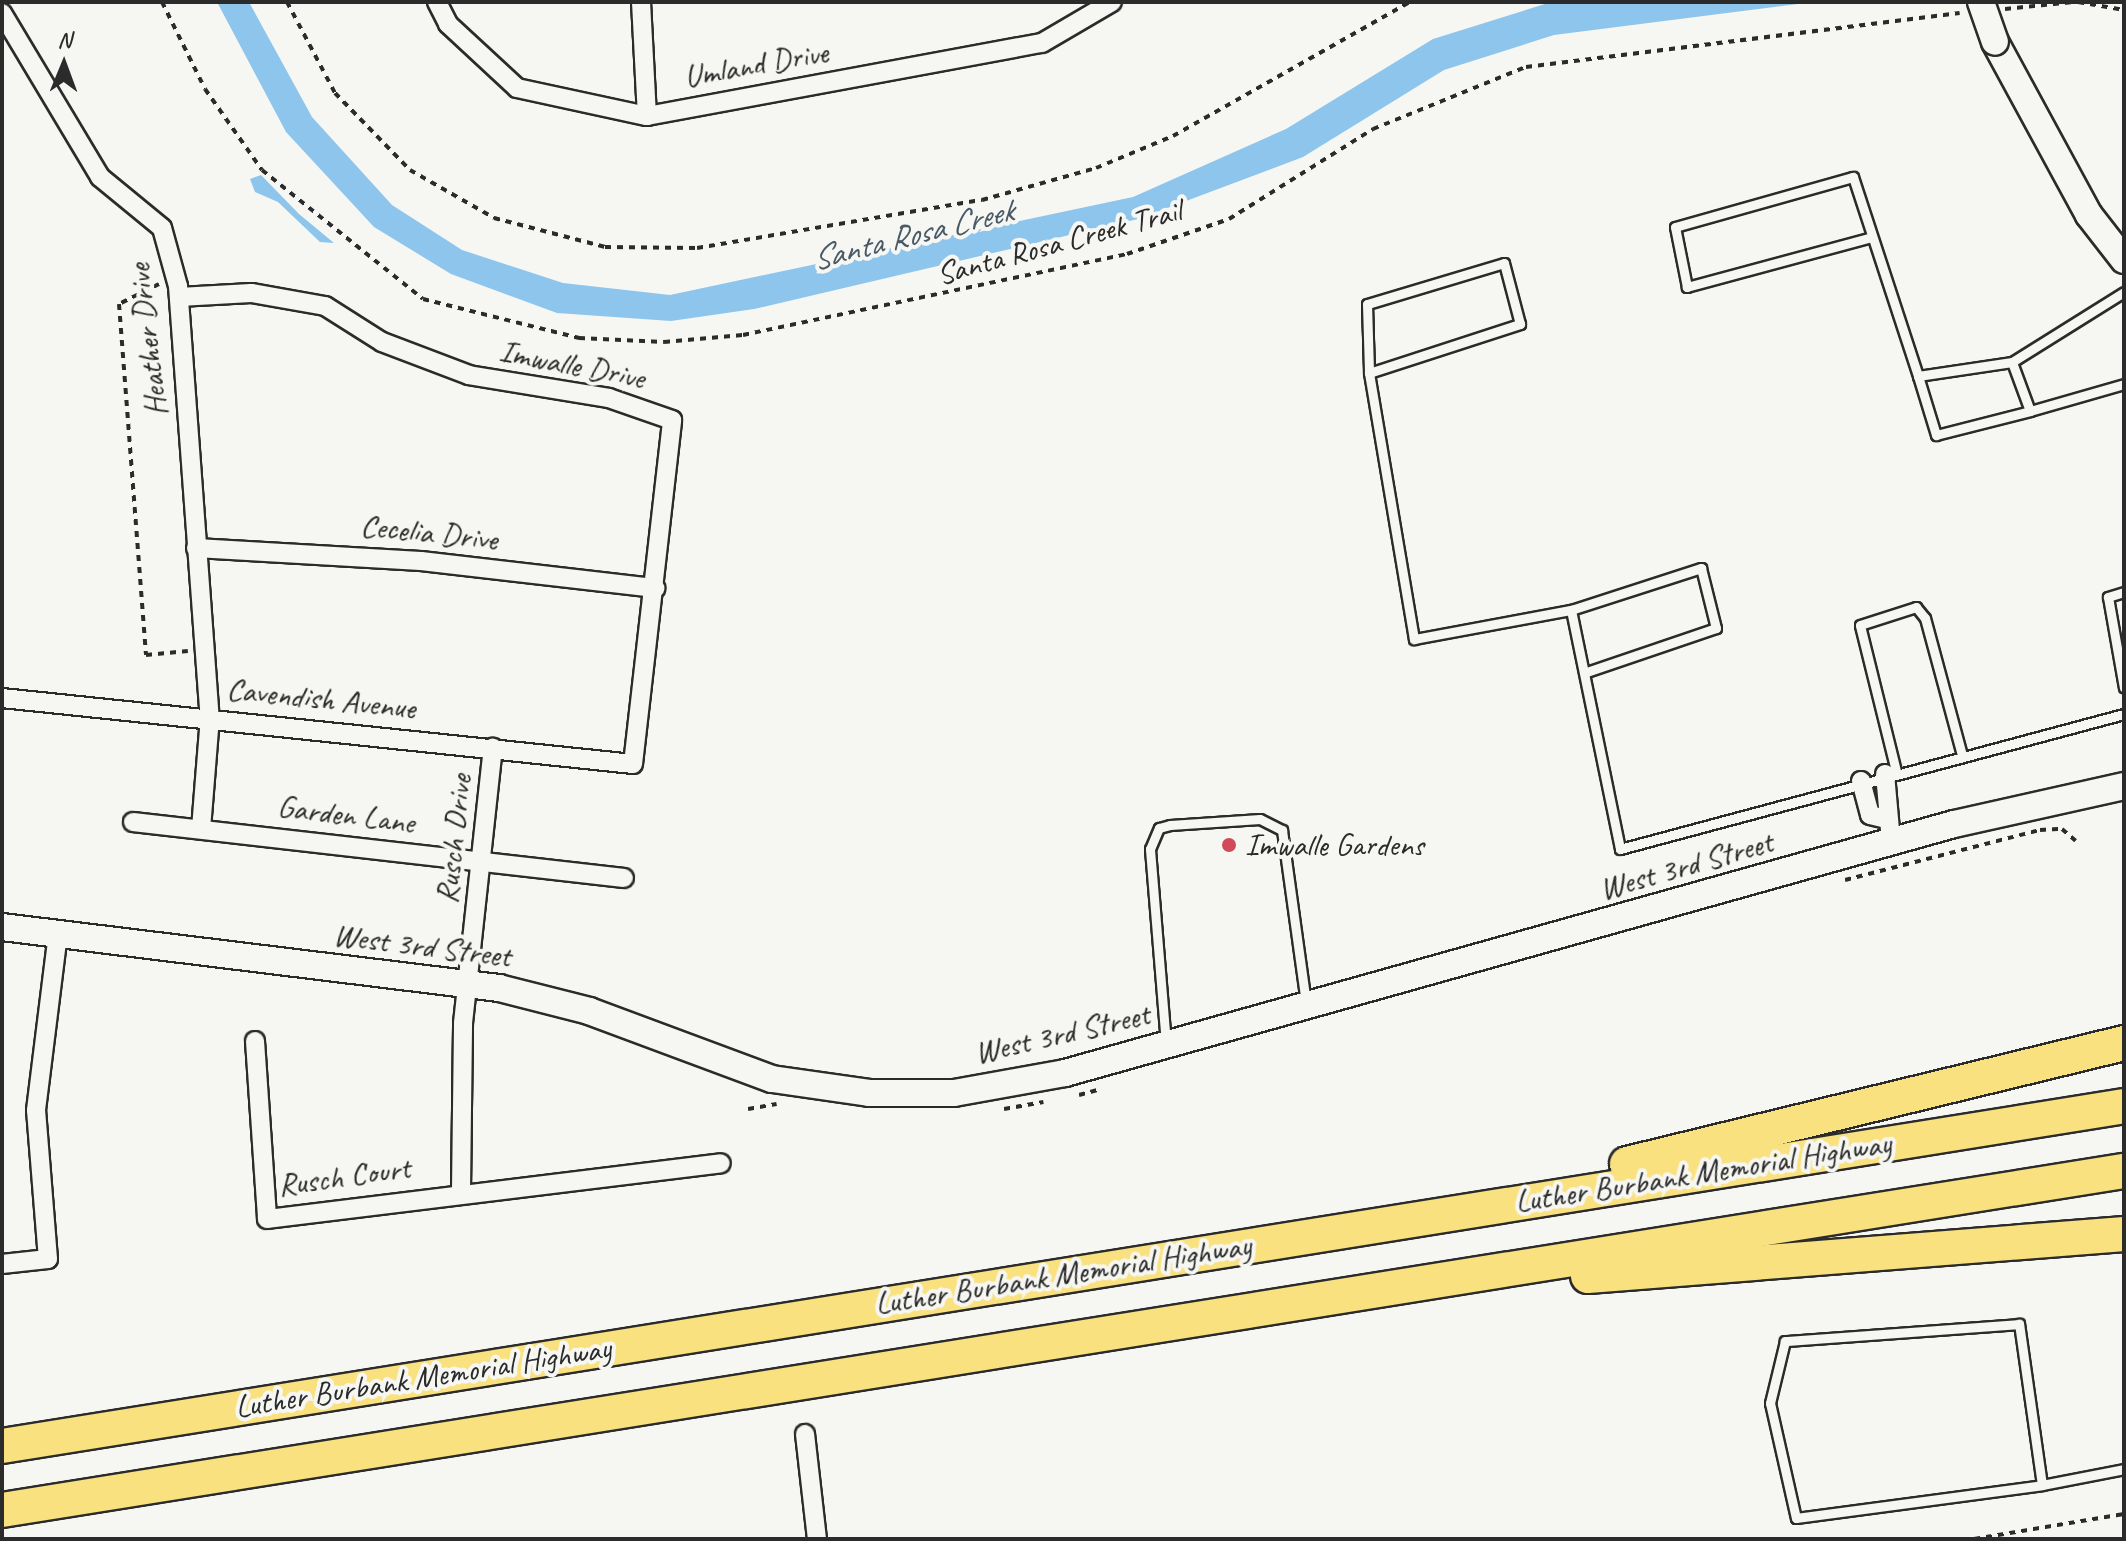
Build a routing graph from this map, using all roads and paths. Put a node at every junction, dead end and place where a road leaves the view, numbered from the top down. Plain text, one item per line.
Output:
1 (162, 2) edge
2 (287, 2) edge
3 (437, 2) edge
4 (641, 2) edge
5 (1112, 2) edge
6 (1410, 2) edge
7 (2076, 2) edge
8 (1983, 8) edge
9 (2124, 10) edge
10 (2, 13) edge
11 (647, 116) junction
12 (1872, 237) junction
13 (2124, 260) edge
14 (175, 275) junction
15 (2124, 292) edge
16 (179, 297) junction
17 (2012, 362) junction
18 (1369, 373) junction
19 (1918, 376) junction
20 (2124, 384) edge
21 (2030, 411) junction
22 (196, 548) junction
23 (655, 588) junction
24 (2124, 592) edge
25 (1571, 610) junction
26 (205, 649) junction
27 (1584, 673) junction
28 (2124, 688) edge
29 (2, 698) edge
30 (2124, 714) edge
31 (210, 717) junction
32 (493, 748) junction
33 (1962, 755) junction
34 (633, 764) joint
35 (1890, 772) junction
36 (1861, 781) junction
37 (2124, 786) edge
38 (133, 822) dead end
39 (201, 828) junction
40 (1889, 830) junction
41 (485, 861) junction
42 (624, 878) dead end
43 (2, 927) edge
44 (58, 933) junction
45 (467, 983) junction
46 (1307, 1006) junction
47 (255, 1041) dead end
48 (2124, 1043) edge
49 (1166, 1045) junction
50 (2124, 1106) edge
51 (721, 1163) dead end
52 (2124, 1171) edge
53 (461, 1191) junction
54 (1434, 1216) junction
55 (2124, 1234) edge
56 (2, 1264) edge
57 (1436, 1280) junction
58 (805, 1434) dead end
59 (2, 1446) edge
60 (2124, 1469) edge
61 (2042, 1485) junction
62 (2, 1510) edge
63 (2124, 1514) edge
64 (817, 1539) edge
65 (1974, 1539) edge

1 - 8 path, Santa Rosa Creek Trail
2 - 6 path, Santa Rosa Creek Trail
3 - 11 street, Umland Drive
4 - 11 street
5 - 11 street, Umland Drive
7 - 8 path, Santa Rosa Creek Trail
7 - 9 path, Santa Rosa Creek Trail
8 - 13 main road, bridge
10 - 14 street, Heather Drive
12 - 12 lane
12 - 19 lane
14 - 16 street, Heather Drive
14 - 26 path
15 - 17 lane
16 - 22 street, Heather Drive
16 - 23 street, Imwalle Drive
17 - 19 lane
17 - 21 lane
18 - 18 lane
18 - 25 lane
19 - 21 lane
20 - 21 lane
22 - 23 street, Cecelia Drive
22 - 26 street, Heather Drive
23 - 34 street, Imwalle Drive
24 - 28 lane
25 - 27 lane
25 - 27 lane
26 - 31 street, Heather Drive
27 - 36 lane
29 - 31 street, Cavendish Avenue
30 - 33 lane
31 - 32 street, Cavendish Avenue
31 - 39 street
32 - 34 street, Cavendish Avenue
32 - 41 street, Rusch Drive
33 - 35 lane
33 - 35 lane
35 - 36 lane
35 - 40 street
36 - 40 street
37 - 40 main road, West 3rd Street
38 - 39 street, Garden Lane
39 - 41 street, Garden Lane
40 - 46 main road, West 3rd Street
41 - 42 street, Garden Lane
41 - 45 street, Rusch Drive
43 - 44 main road, West 3rd Street
44 - 45 main road, West 3rd Street
44 - 56 street
45 - 49 main road, West 3rd Street
45 - 53 street
46 - 49 main road, West 3rd Street
46 - 49 lane
47 - 53 street, Rusch Court
48 - 54 highway
50 - 54 highway, Luther Burbank Memorial Highway
51 - 53 street, Rusch Court
52 - 57 highway, Luther Burbank Memorial Highway
54 - 59 highway, Luther Burbank Memorial Highway
55 - 57 highway
57 - 62 highway, Luther Burbank Memorial Highway
58 - 64 street
60 - 61 lane
61 - 61 lane
63 - 65 path

